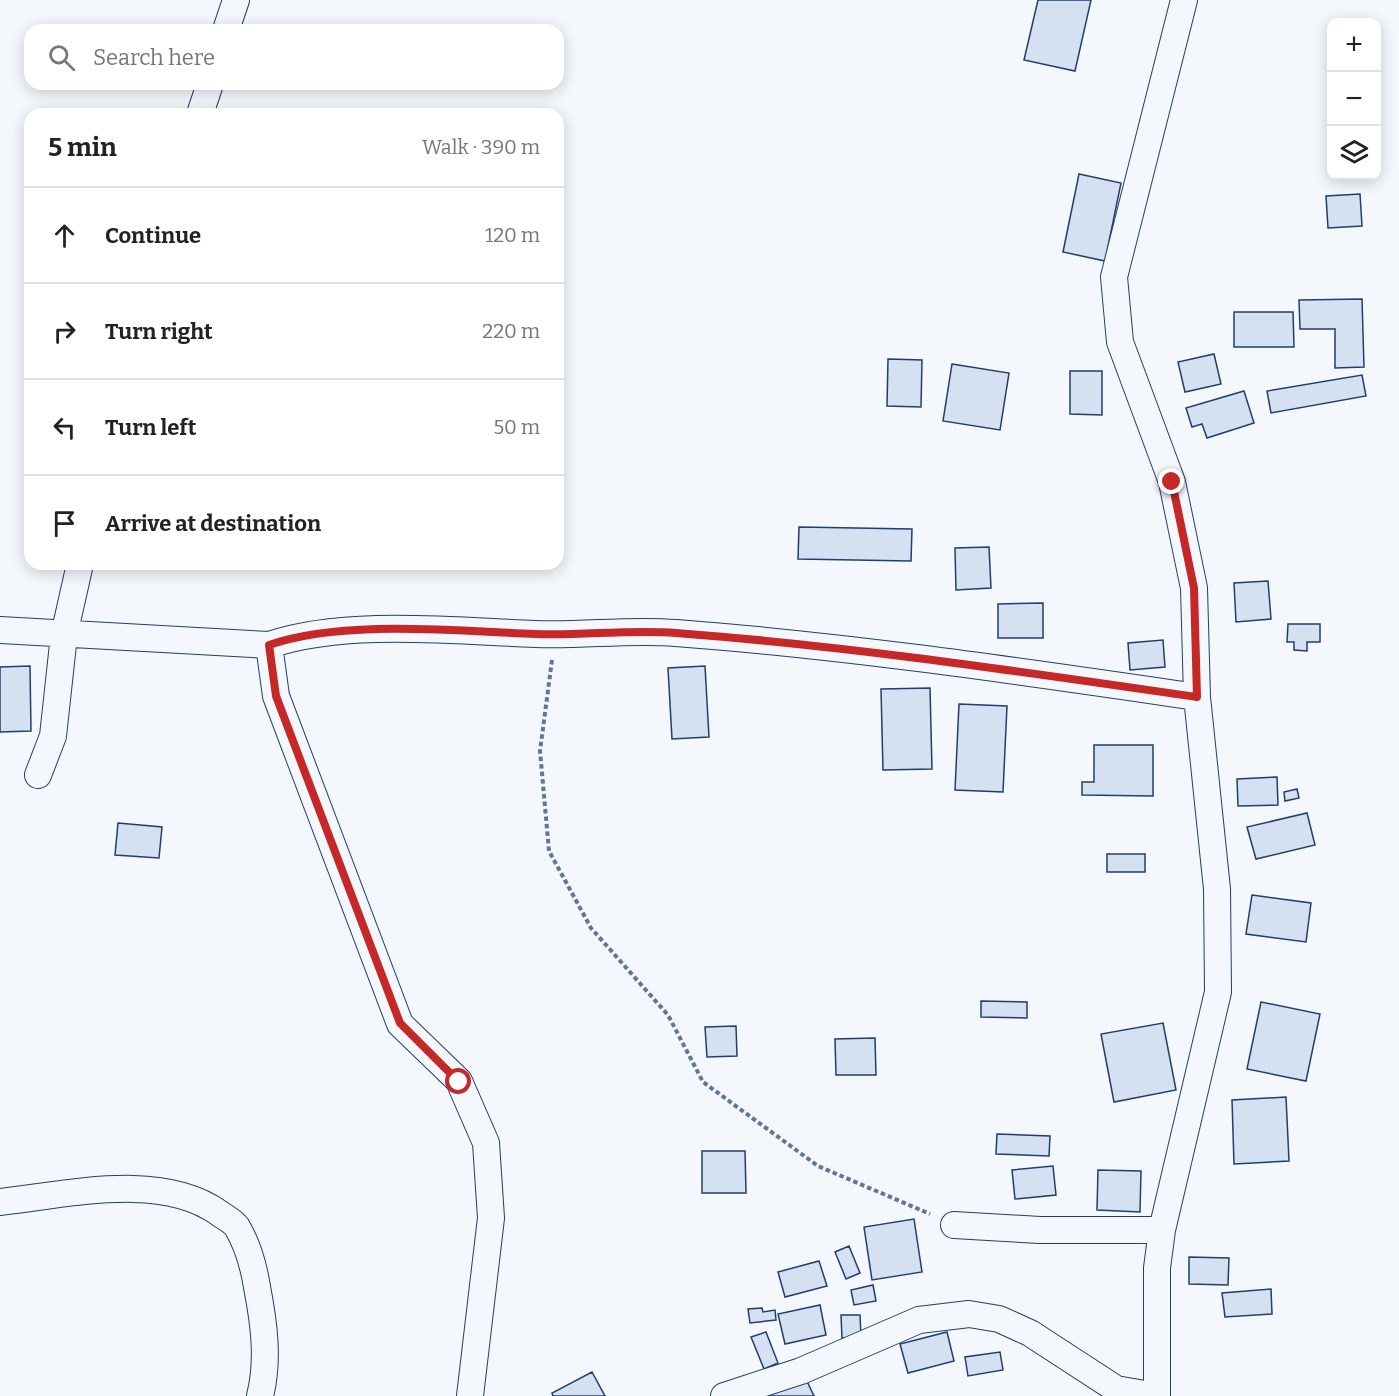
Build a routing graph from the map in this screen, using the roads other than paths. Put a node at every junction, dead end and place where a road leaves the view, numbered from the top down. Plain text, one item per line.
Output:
1 (236, 0) edge
2 (1184, 0) edge
3 (228, 24) edge
4 (208, 90) edge
5 (202, 108) edge
6 (79, 570) edge
7 (0, 630) edge
8 (64, 635) junction
9 (269, 645) junction
10 (1197, 697) junction
11 (38, 775) dead end
12 (0, 1202) edge
13 (954, 1225) road end
14 (1162, 1230) junction
15 (260, 1396) edge
16 (470, 1396) edge
17 (724, 1396) edge
18 (1156, 1396) edge

1 - 3 street
2 - 10 street
4 - 5 street
6 - 8 street
7 - 8 street
8 - 9 street
8 - 11 street
9 - 10 street
9 - 16 street
10 - 14 street
12 - 15 street
13 - 14 street
14 - 18 street
17 - 18 street

